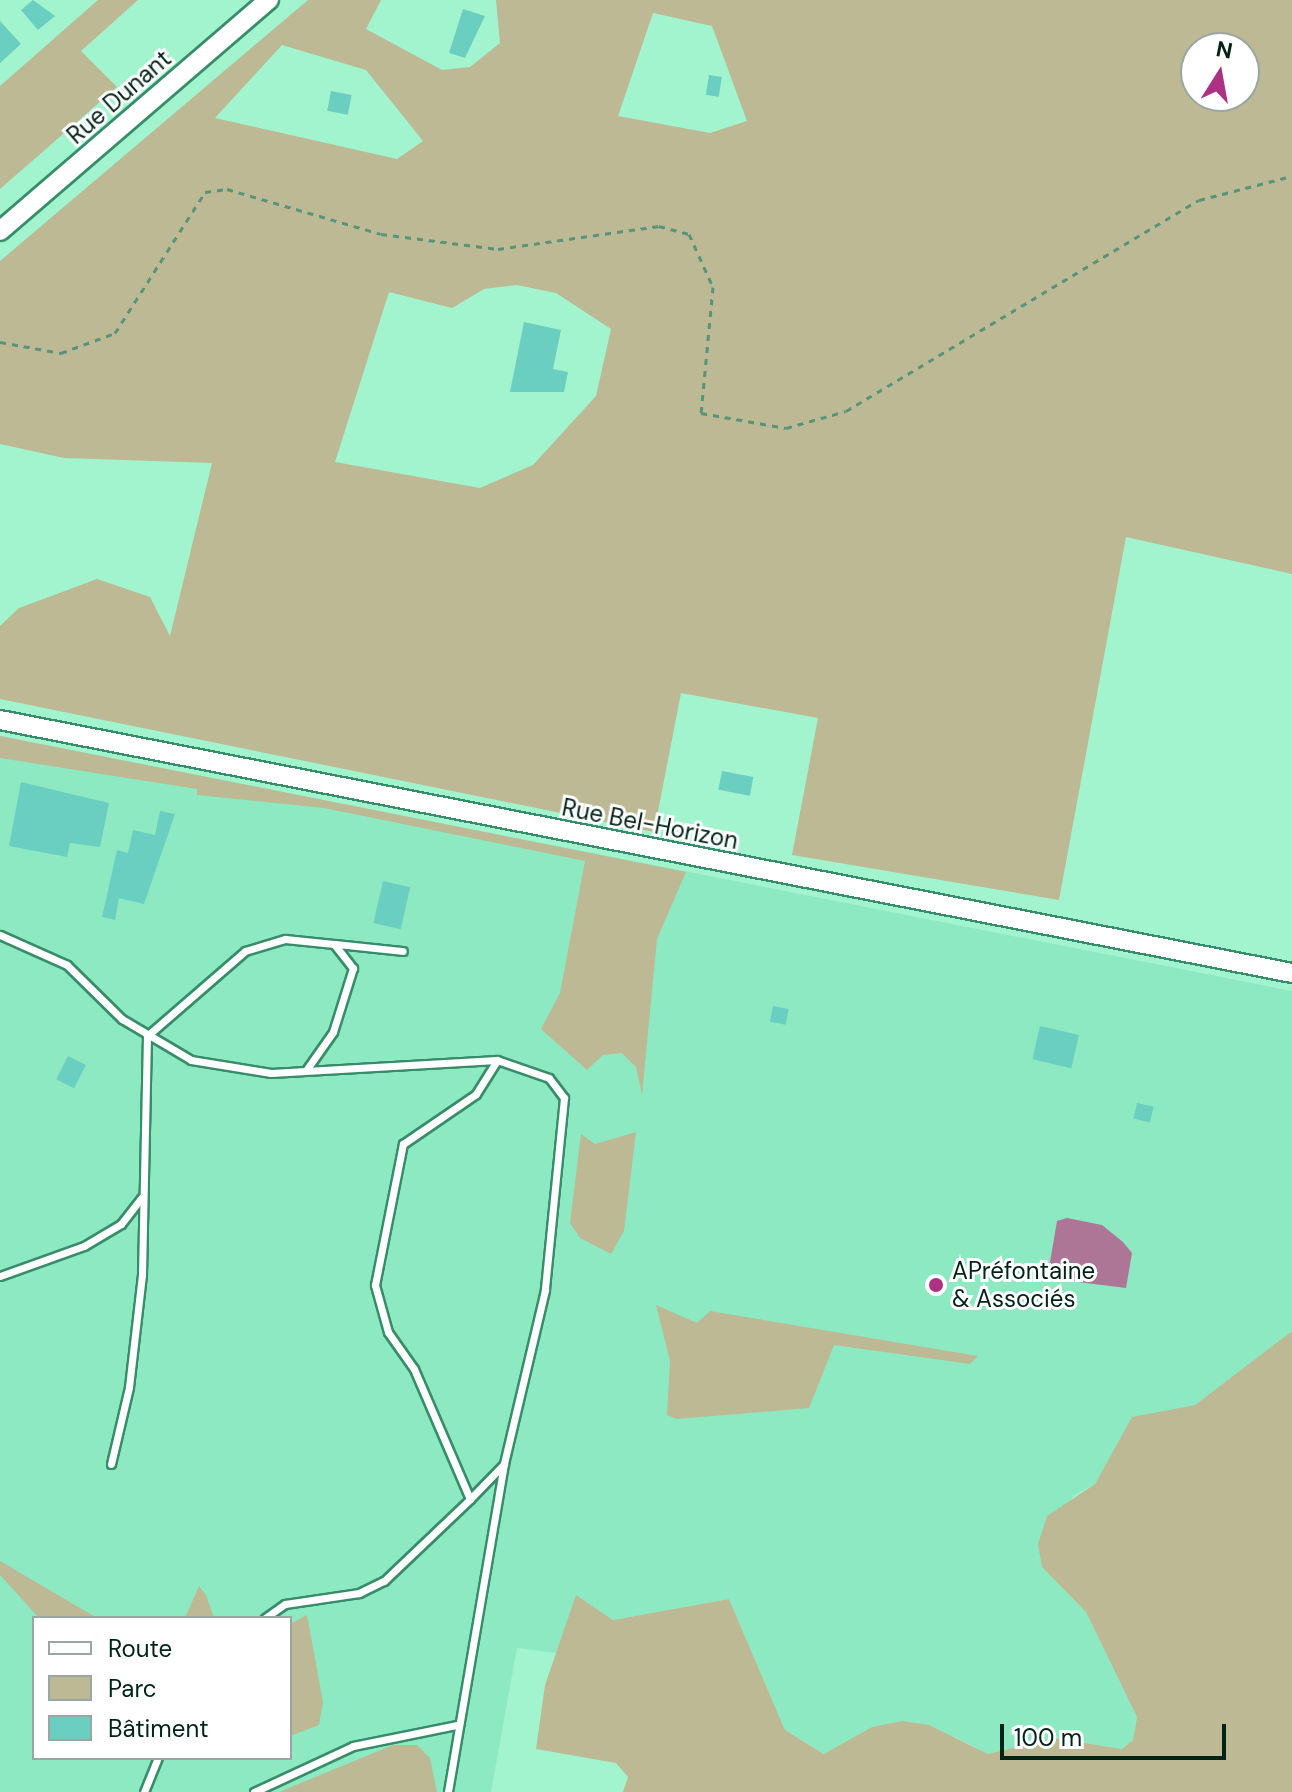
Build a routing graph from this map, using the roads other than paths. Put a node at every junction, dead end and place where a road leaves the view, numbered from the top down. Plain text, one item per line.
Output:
1 (269, 0) edge
2 (0, 231) edge
3 (0, 720) edge
4 (0, 935) edge
5 (334, 944) junction
6 (403, 951) dead end
7 (1292, 973) edge
8 (147, 1036) junction
9 (497, 1060) junction
10 (307, 1069) junction
11 (142, 1197) junction
12 (0, 1276) edge
13 (111, 1464) dead end
14 (504, 1464) junction
15 (470, 1499) junction
16 (268, 1616) edge
17 (456, 1725) junction
18 (157, 1760) edge
19 (144, 1792) edge
20 (254, 1792) edge
21 (448, 1792) edge

1 - 2 street, Rue Dunant
3 - 7 street, Rue Bel-Horizon
4 - 8 lane
5 - 6 lane
5 - 8 lane
5 - 10 lane
8 - 10 lane
8 - 11 lane
9 - 10 lane
9 - 14 lane
9 - 15 lane
11 - 12 lane
11 - 13 lane
14 - 15 lane
14 - 17 lane
15 - 16 lane
17 - 20 lane
17 - 21 lane
18 - 19 lane

